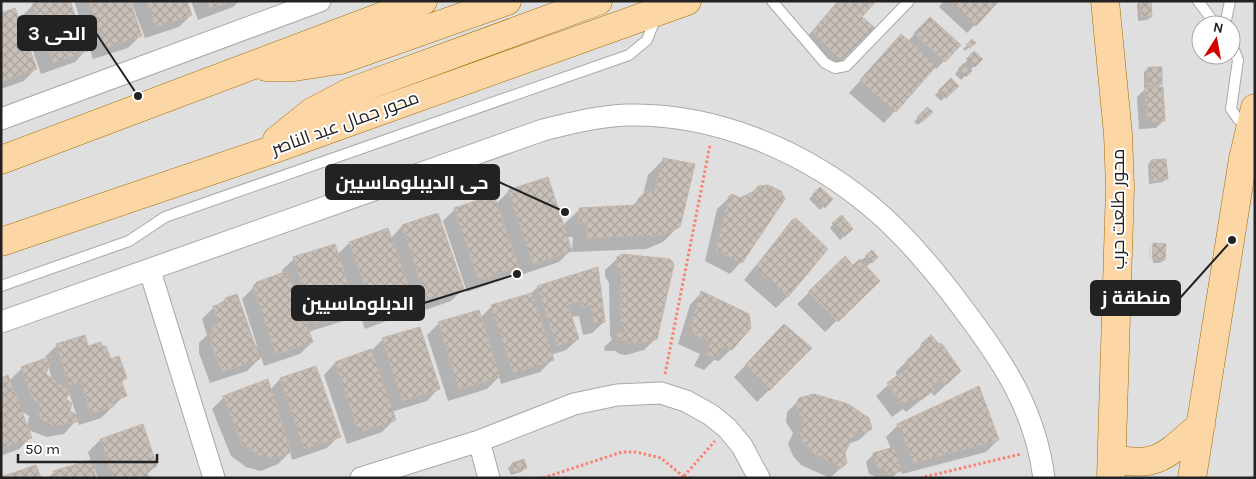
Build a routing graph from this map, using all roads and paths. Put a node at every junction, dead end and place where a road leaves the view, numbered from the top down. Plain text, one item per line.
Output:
1 (320, 1) edge
2 (423, 1) edge
3 (507, 1) edge
4 (598, 1) edge
5 (687, 1) edge
6 (772, 1) edge
7 (909, 1) edge
8 (1106, 1) edge
9 (1198, 1) edge
10 (1230, 1) edge
11 (657, 12) junction
12 (1208, 15) edge
13 (1227, 15) edge
14 (252, 65) junction
15 (1237, 65) edge
16 (1253, 117) edge
17 (1, 119) edge
18 (714, 124) junction
19 (263, 153) junction
20 (1, 160) edge
21 (1, 242) edge
22 (150, 271) junction
23 (1, 286) edge
24 (1, 322) edge
25 (661, 393) junction
26 (1201, 425) junction
27 (727, 428) junction
28 (479, 441) junction
29 (1040, 450) junction
30 (1111, 468) edge
31 (684, 477) edge
32 (214, 478) edge
33 (361, 478) edge
34 (489, 478) edge
35 (543, 478) edge
36 (759, 478) edge
37 (920, 478) edge
38 (1044, 478) edge
39 (1192, 478) edge

1 - 17 street
2 - 14 main road
3 - 14 main road
4 - 19 main road
5 - 11 main road, محور جمال عبد الناصر
6 - 7 lane
8 - 30 main road, محور طلعت حرب
9 - 12 lane
10 - 13 lane
11 - 19 main road, محور جمال عبد الناصر
11 - 23 lane
14 - 20 main road
15 - 16 lane
16 - 26 main road
18 - 22 street
18 - 25 path
18 - 29 street
19 - 21 main road, محور جمال عبد الناصر
22 - 24 street
22 - 32 street
25 - 27 street
25 - 28 street
26 - 30 main road
26 - 39 main road
27 - 31 path
27 - 36 street
28 - 33 street
28 - 34 street
29 - 37 path
29 - 38 street
31 - 35 path

